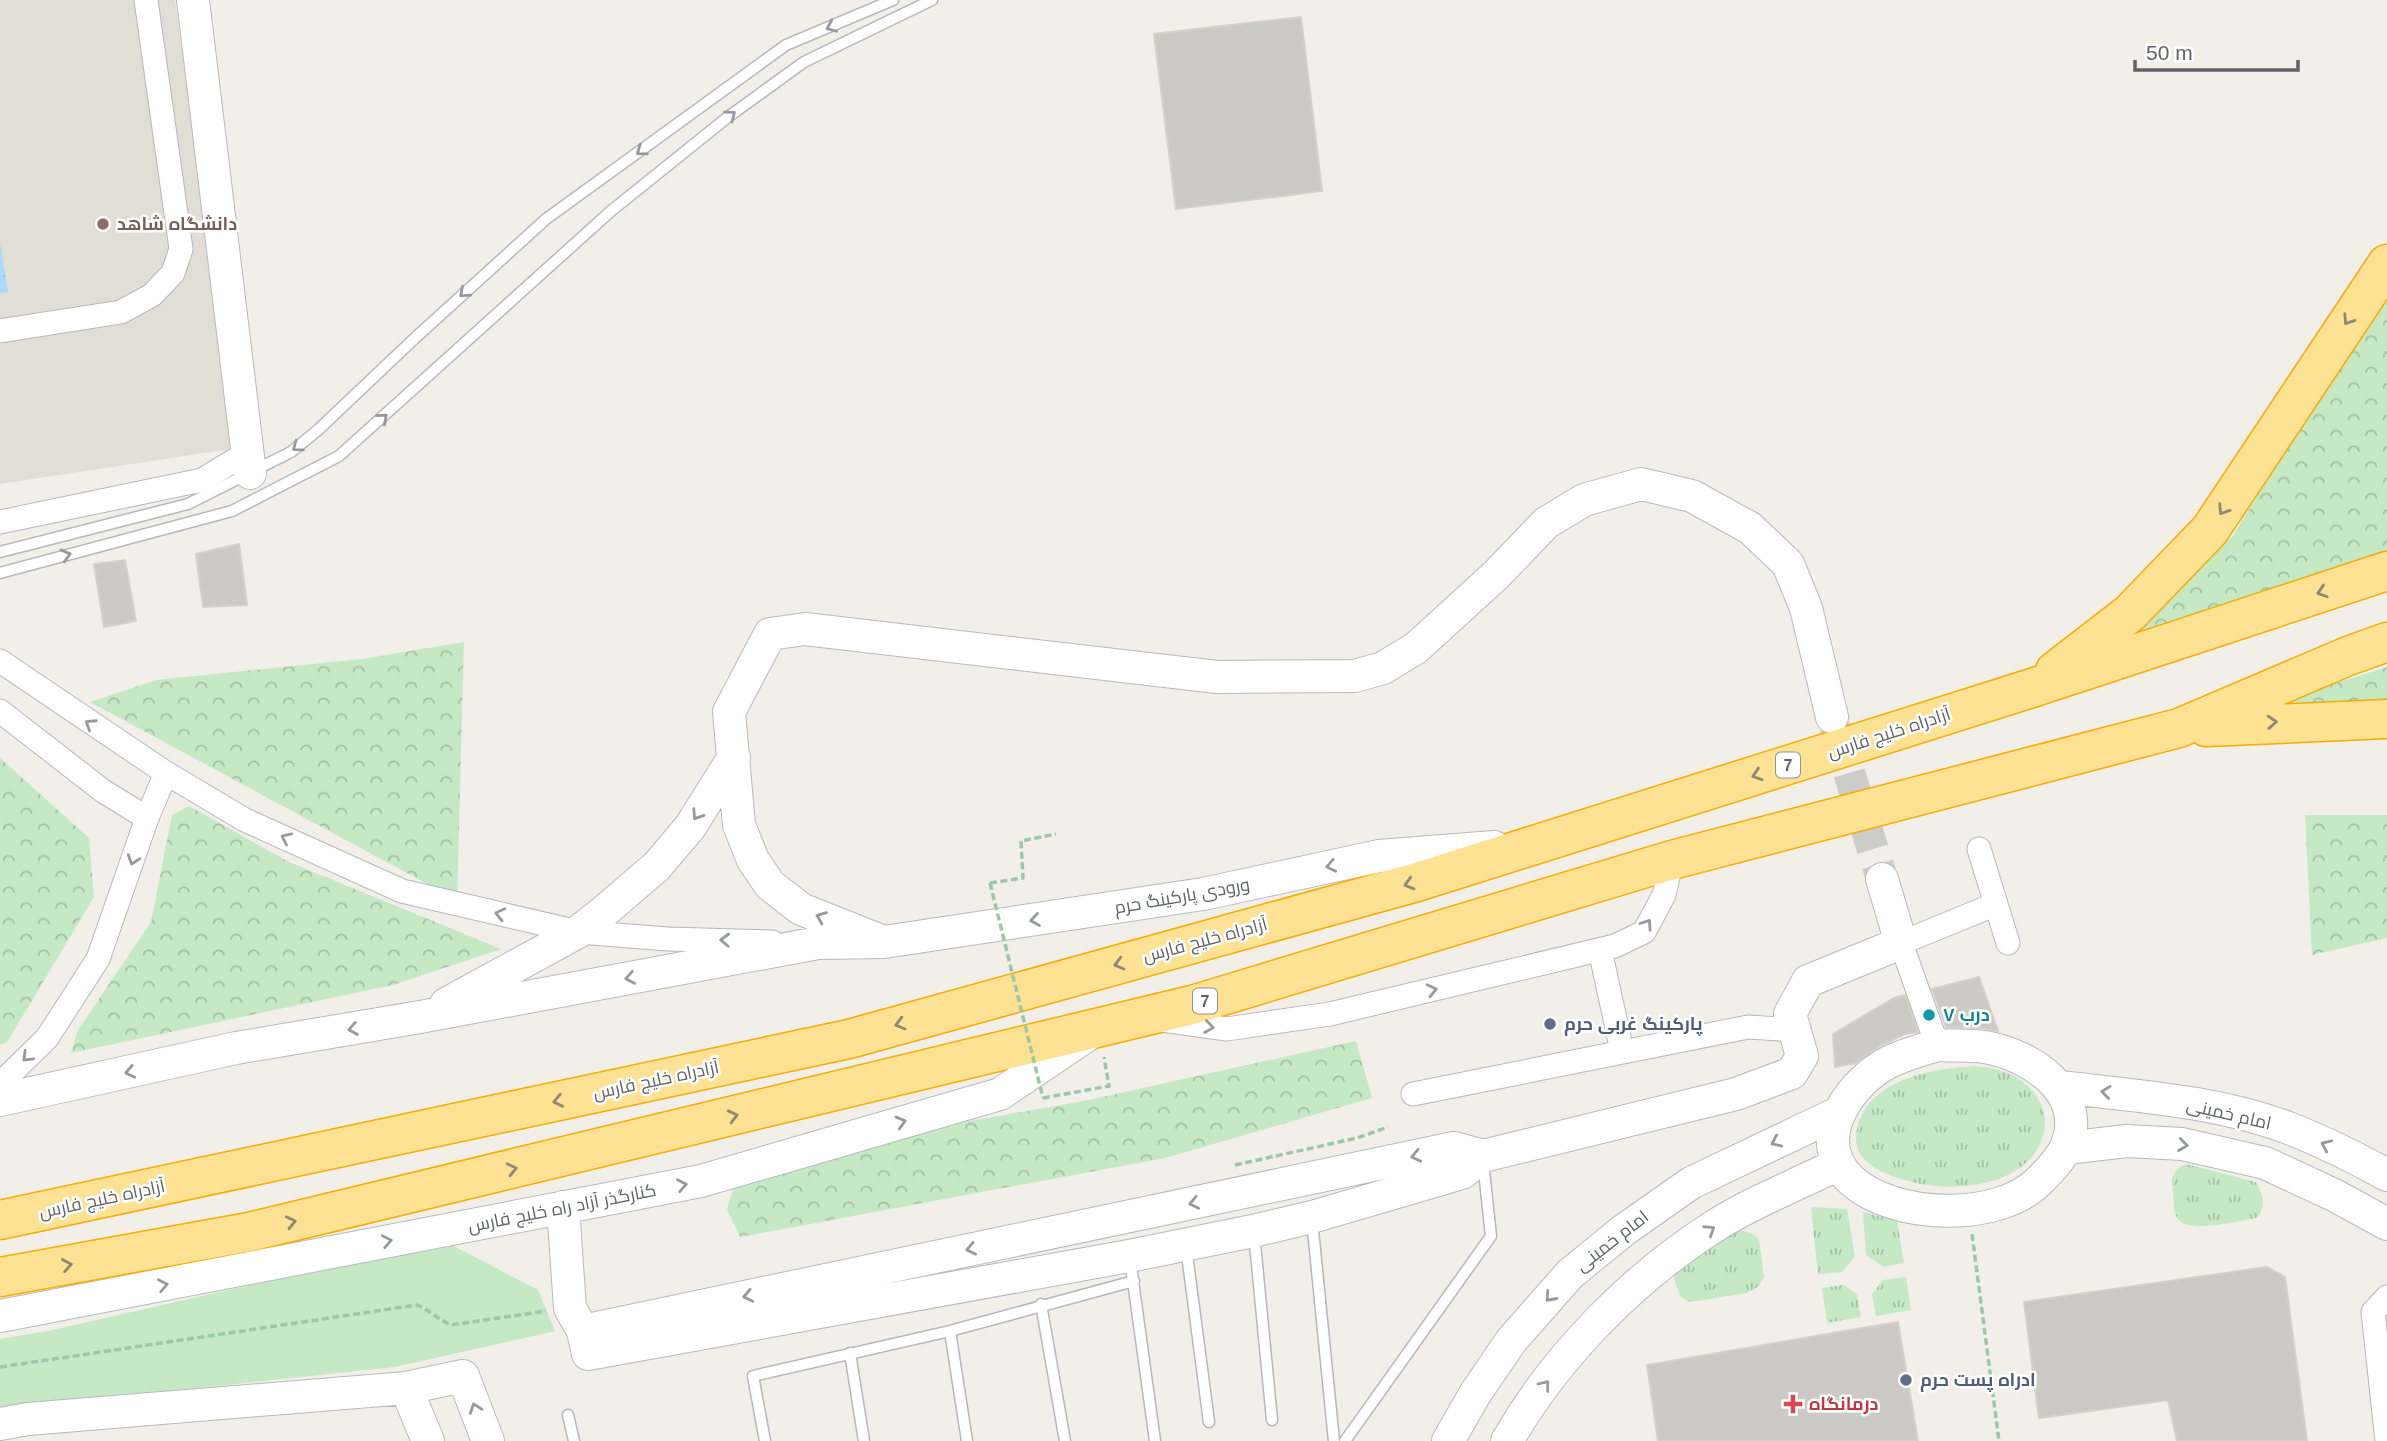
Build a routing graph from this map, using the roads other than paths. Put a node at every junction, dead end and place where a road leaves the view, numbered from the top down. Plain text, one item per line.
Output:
1 (146, 0) edge
2 (193, 0) edge
3 (893, 0) edge
4 (932, 0) edge
5 (2387, 264) edge
6 (0, 331) edge
7 (249, 463) junction
8 (0, 522) edge
9 (0, 552) edge
10 (2387, 571) edge
11 (0, 573) edge
12 (2387, 642) edge
13 (0, 661) edge
14 (2032, 688) junction
15 (0, 711) edge
16 (1832, 717) tunnel mouth
17 (2387, 719) edge
18 (2179, 728) junction
19 (734, 757) junction
20 (166, 773) junction
21 (147, 818) junction
22 (1545, 842) junction
23 (1979, 849) dead end
24 (1672, 860) junction
25 (1882, 879) tunnel mouth
26 (1996, 904) junction
27 (578, 932) junction
28 (884, 942) junction
29 (818, 943) junction
30 (1901, 943) junction
31 (2008, 943) dead end
32 (1600, 950) junction
33 (420, 1017) junction
34 (1142, 1017) junction
35 (1100, 1027) junction
36 (1796, 1030) junction
37 (1937, 1045) junction
38 (1622, 1051) junction
39 (0, 1084) edge
40 (2060, 1087) junction
41 (1413, 1094) dead end
42 (0, 1100) edge
43 (1838, 1113) junction
44 (2066, 1148) junction
45 (1483, 1156) junction
46 (1838, 1164) junction
47 (2387, 1175) edge
48 (564, 1208) junction
49 (1312, 1217) junction
50 (0, 1220) edge
51 (2387, 1224) edge
52 (1254, 1231) junction
53 (1185, 1244) junction
54 (1131, 1269) junction
55 (0, 1277) edge
56 (2387, 1297) edge
57 (1041, 1304) junction
58 (0, 1316) edge
59 (576, 1319) junction
60 (950, 1331) junction
61 (850, 1353) junction
62 (406, 1388) junction
63 (568, 1415) dead end
64 (1272, 1420) dead end
65 (1209, 1422) dead end
66 (0, 1424) edge
67 (428, 1441) edge
68 (488, 1441) edge
69 (574, 1441) edge
70 (765, 1441) edge
71 (864, 1441) edge
72 (967, 1441) edge
73 (1065, 1441) edge
74 (1155, 1441) edge
75 (1334, 1441) edge
76 (1345, 1441) edge
77 (1448, 1441) edge
78 (1507, 1441) edge
79 (2387, 1441) edge

1 - 6 street
2 - 7 street
3 -> 7 lane
11 -> 4 lane
5 -> 14 highway
7 - 8 street
7 - 9 lane
10 -> 14 highway, آزادراه خلیج فارس / 7
12 - 18 highway, 7
20 -> 13 street
14 -> 22 highway, آزادراه خلیج فارس / 7
15 - 21 street
16 - 19 street
18 -> 17 highway
18 - 24 highway, 7
19 -> 27 street
28 -> 19 street
20 - 21 street
27 -> 20 street
21 -> 39 street
22 -> 28 street, ورودی پارکینگ حرم
22 -> 50 highway, آزادراه خلیج فارس / 7
23 - 26 street
32 -> 24 street
24 - 34 highway, 7
25 - 30 street
26 - 30 street
26 - 31 street
29 -> 27 street
27 - 33 street
28 - 29 street, ورودی پارکینگ حرم
29 -> 33 street
30 - 36 street
30 - 37 street
34 -> 32 street
32 - 38 street
33 -> 42 street
34 - 35 highway, 7
48 -> 35 street, کنارگذر آزاد راه خلیج فارس
55 -> 35 highway, 7
36 - 38 street
36 - 45 street
37 - 40 street
37 - 43 street
38 - 41 street
40 - 44 street
47 -> 40 street, امام خمینی
43 - 46 street
43 -> 77 street, امام خمینی
44 - 46 street
44 -> 51 street
45 - 49 street
45 -> 59 street
45 - 76 lane
78 -> 46 street
58 -> 48 street, کنارگذر آزاد راه خلیج فارس
48 - 59 street
49 - 52 street
49 - 75 lane
52 - 53 street
52 - 64 lane
53 - 54 street
53 - 65 lane
54 - 57 lane
54 - 59 street
54 - 74 lane
56 - 79 street
57 - 60 lane
57 - 73 lane
60 - 61 lane
60 - 72 lane
61 - 70 lane
61 - 71 lane
62 - 66 street
62 - 67 street
68 -> 62 street
63 - 69 lane

